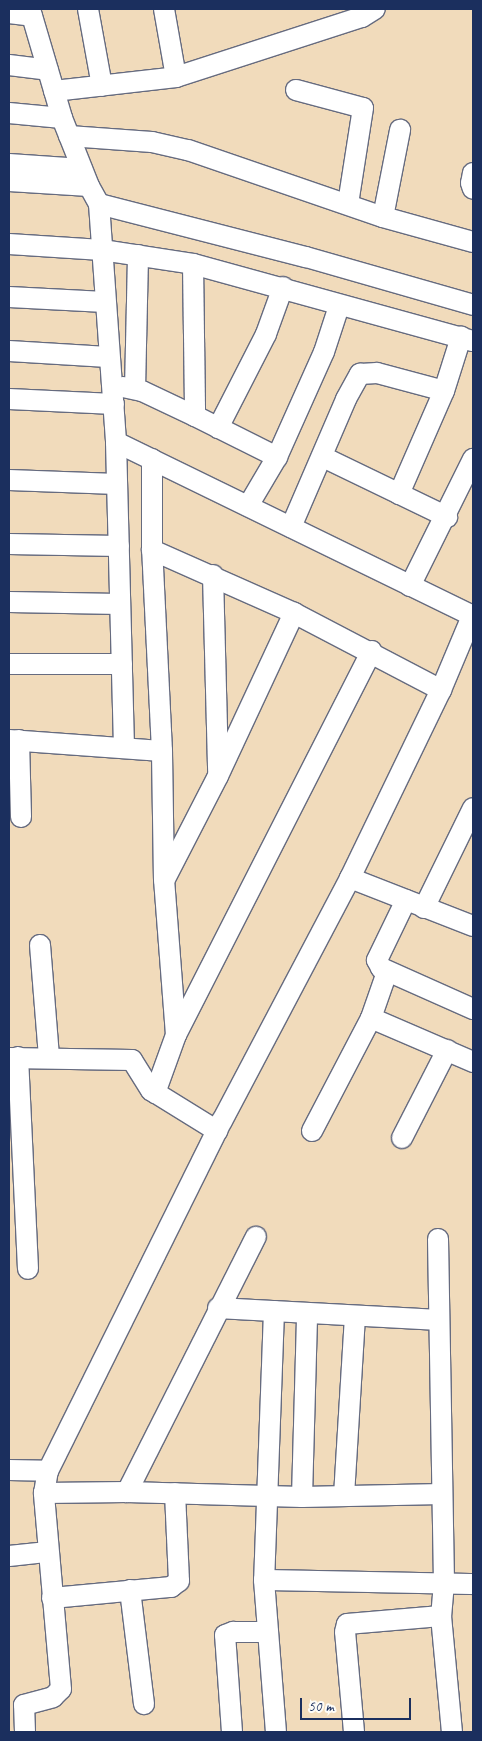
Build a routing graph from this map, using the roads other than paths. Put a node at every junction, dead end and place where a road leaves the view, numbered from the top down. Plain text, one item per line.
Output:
1 (88, 9) edge
2 (164, 9) edge
3 (375, 9) edge
4 (31, 12) edge
5 (9, 13) edge
6 (9, 65) edge
7 (48, 70) junction
8 (176, 77) junction
9 (102, 86) junction
10 (296, 90) dead end
11 (54, 91) junction
12 (9, 113) edge
13 (66, 127) junction
14 (400, 130) dead end
15 (9, 164) edge
16 (473, 173) edge
17 (86, 178) junction
18 (9, 181) edge
19 (473, 189) edge
20 (100, 204) junction
21 (348, 204) junction
22 (383, 217) junction
23 (473, 242) edge
24 (9, 244) edge
25 (102, 250) junction
26 (138, 255) junction
27 (193, 264) junction
28 (283, 287) junction
29 (9, 297) edge
30 (105, 302) junction
31 (473, 305) edge
32 (338, 306) junction
33 (467, 339) edge
34 (9, 351) edge
35 (108, 357) junction
36 (134, 389) junction
37 (444, 391) junction
38 (113, 396) junction
39 (9, 399) edge
40 (195, 416) junction
41 (218, 428) junction
42 (116, 442) junction
43 (276, 457) junction
44 (323, 457) junction
45 (152, 459) junction
46 (473, 459) edge
47 (9, 480) edge
48 (117, 484) junction
49 (399, 494) junction
50 (248, 506) junction
51 (446, 517) junction
52 (291, 527) junction
53 (9, 544) edge
54 (118, 546) junction
55 (152, 550) junction
56 (213, 576) junction
57 (410, 586) junction
58 (9, 602) edge
59 (120, 604) junction
60 (294, 613) junction
61 (473, 615) edge
62 (372, 652) junction
63 (9, 664) edge
64 (122, 664) junction
65 (440, 690) junction
66 (14, 740) edge
67 (124, 747) junction
68 (162, 751) junction
69 (218, 776) junction
70 (473, 808) edge
71 (21, 817) dead end
72 (350, 878) junction
73 (164, 880) junction
74 (415, 904) junction
75 (473, 926) edge
76 (40, 945) dead end
77 (387, 972) junction
78 (473, 1009) edge
79 (371, 1018) junction
80 (176, 1035) junction
81 (447, 1050) junction
82 (49, 1057) junction
83 (13, 1058) edge
84 (473, 1062) edge
85 (155, 1093) junction
86 (217, 1131) junction
87 (312, 1131) dead end
88 (402, 1138) dead end
89 (15, 1161) edge
90 (256, 1237) dead end
91 (438, 1239) dead end
92 (28, 1268) dead end
93 (218, 1308) junction
94 (274, 1311) junction
95 (307, 1313) junction
96 (355, 1316) junction
97 (439, 1320) junction
98 (9, 1470) edge
99 (48, 1471) junction
100 (127, 1492) junction
101 (44, 1493) junction
102 (175, 1493) junction
103 (267, 1494) junction
104 (442, 1494) junction
105 (344, 1496) junction
106 (302, 1497) junction
107 (48, 1552) junction
108 (9, 1556) edge
109 (264, 1580) junction
110 (444, 1583) junction
111 (473, 1584) edge
112 (130, 1590) junction
113 (52, 1598) junction
114 (441, 1616) junction
115 (268, 1632) junction
116 (144, 1704) dead end
117 (25, 1732) edge
118 (232, 1732) edge
119 (276, 1732) edge
120 (354, 1732) edge
121 (452, 1732) edge

1 - 9 street
2 - 8 street
3 - 8 street
4 - 5 street
4 - 7 street
6 - 7 street
7 - 11 street
8 - 9 street
9 - 11 street
10 - 21 street
11 - 13 street
12 - 13 street
13 - 17 street
13 - 21 street
14 - 22 street
15 - 17 street
16 - 19 street
17 - 18 street
17 - 20 street
20 - 25 street
20 - 31 street
21 - 22 street
22 - 23 street
24 - 25 street
25 - 26 street
25 - 30 street
26 - 27 street
26 - 36 street
27 - 28 street
27 - 40 street
28 - 32 street
28 - 41 street
29 - 30 street
30 - 35 street
32 - 33 street
32 - 43 street
33 - 37 street
34 - 35 street
35 - 38 street
36 - 38 street
36 - 40 street
37 - 44 street
37 - 49 street
38 - 39 street
38 - 42 street
40 - 41 street
41 - 43 street
42 - 45 street
42 - 48 street
43 - 50 street
44 - 49 street
44 - 52 street
45 - 50 street
45 - 55 street
46 - 51 street
47 - 48 street
48 - 54 street
49 - 51 street
50 - 52 street
51 - 57 street
52 - 57 street
53 - 54 street
54 - 59 street
55 - 56 street
55 - 68 street
56 - 60 street
56 - 69 street
57 - 61 street
58 - 59 street
59 - 64 street
60 - 62 street
60 - 69 street
61 - 65 street
62 - 65 street
62 - 80 street
63 - 64 street
64 - 67 street
65 - 72 street
66 - 67 street
66 - 71 street
67 - 68 street
68 - 73 street
69 - 73 street
70 - 74 street
72 - 74 street
72 - 86 street
73 - 80 street
74 - 75 street
74 - 77 street
76 - 82 street
77 - 78 street
77 - 79 street
79 - 81 street
79 - 87 street
80 - 85 street
81 - 84 street
81 - 88 street
82 - 83 street
82 - 85 street
83 - 89 street
85 - 86 street
86 - 99 street
89 - 92 street
90 - 93 street
91 - 97 street
93 - 94 street
93 - 100 street
94 - 95 street
94 - 103 street
95 - 96 street
95 - 106 street
96 - 97 street
96 - 105 street
97 - 104 street
98 - 99 street
99 - 101 street
100 - 101 street
100 - 102 street
101 - 107 street
102 - 103 street
102 - 112 street
103 - 106 street
103 - 109 street
104 - 105 street
104 - 110 street
105 - 106 street
107 - 108 street
107 - 113 street
109 - 110 street
109 - 115 street
110 - 111 street
110 - 114 street
112 - 113 street
112 - 116 street
113 - 117 street
114 - 120 street
114 - 121 street
115 - 118 street
115 - 119 street

